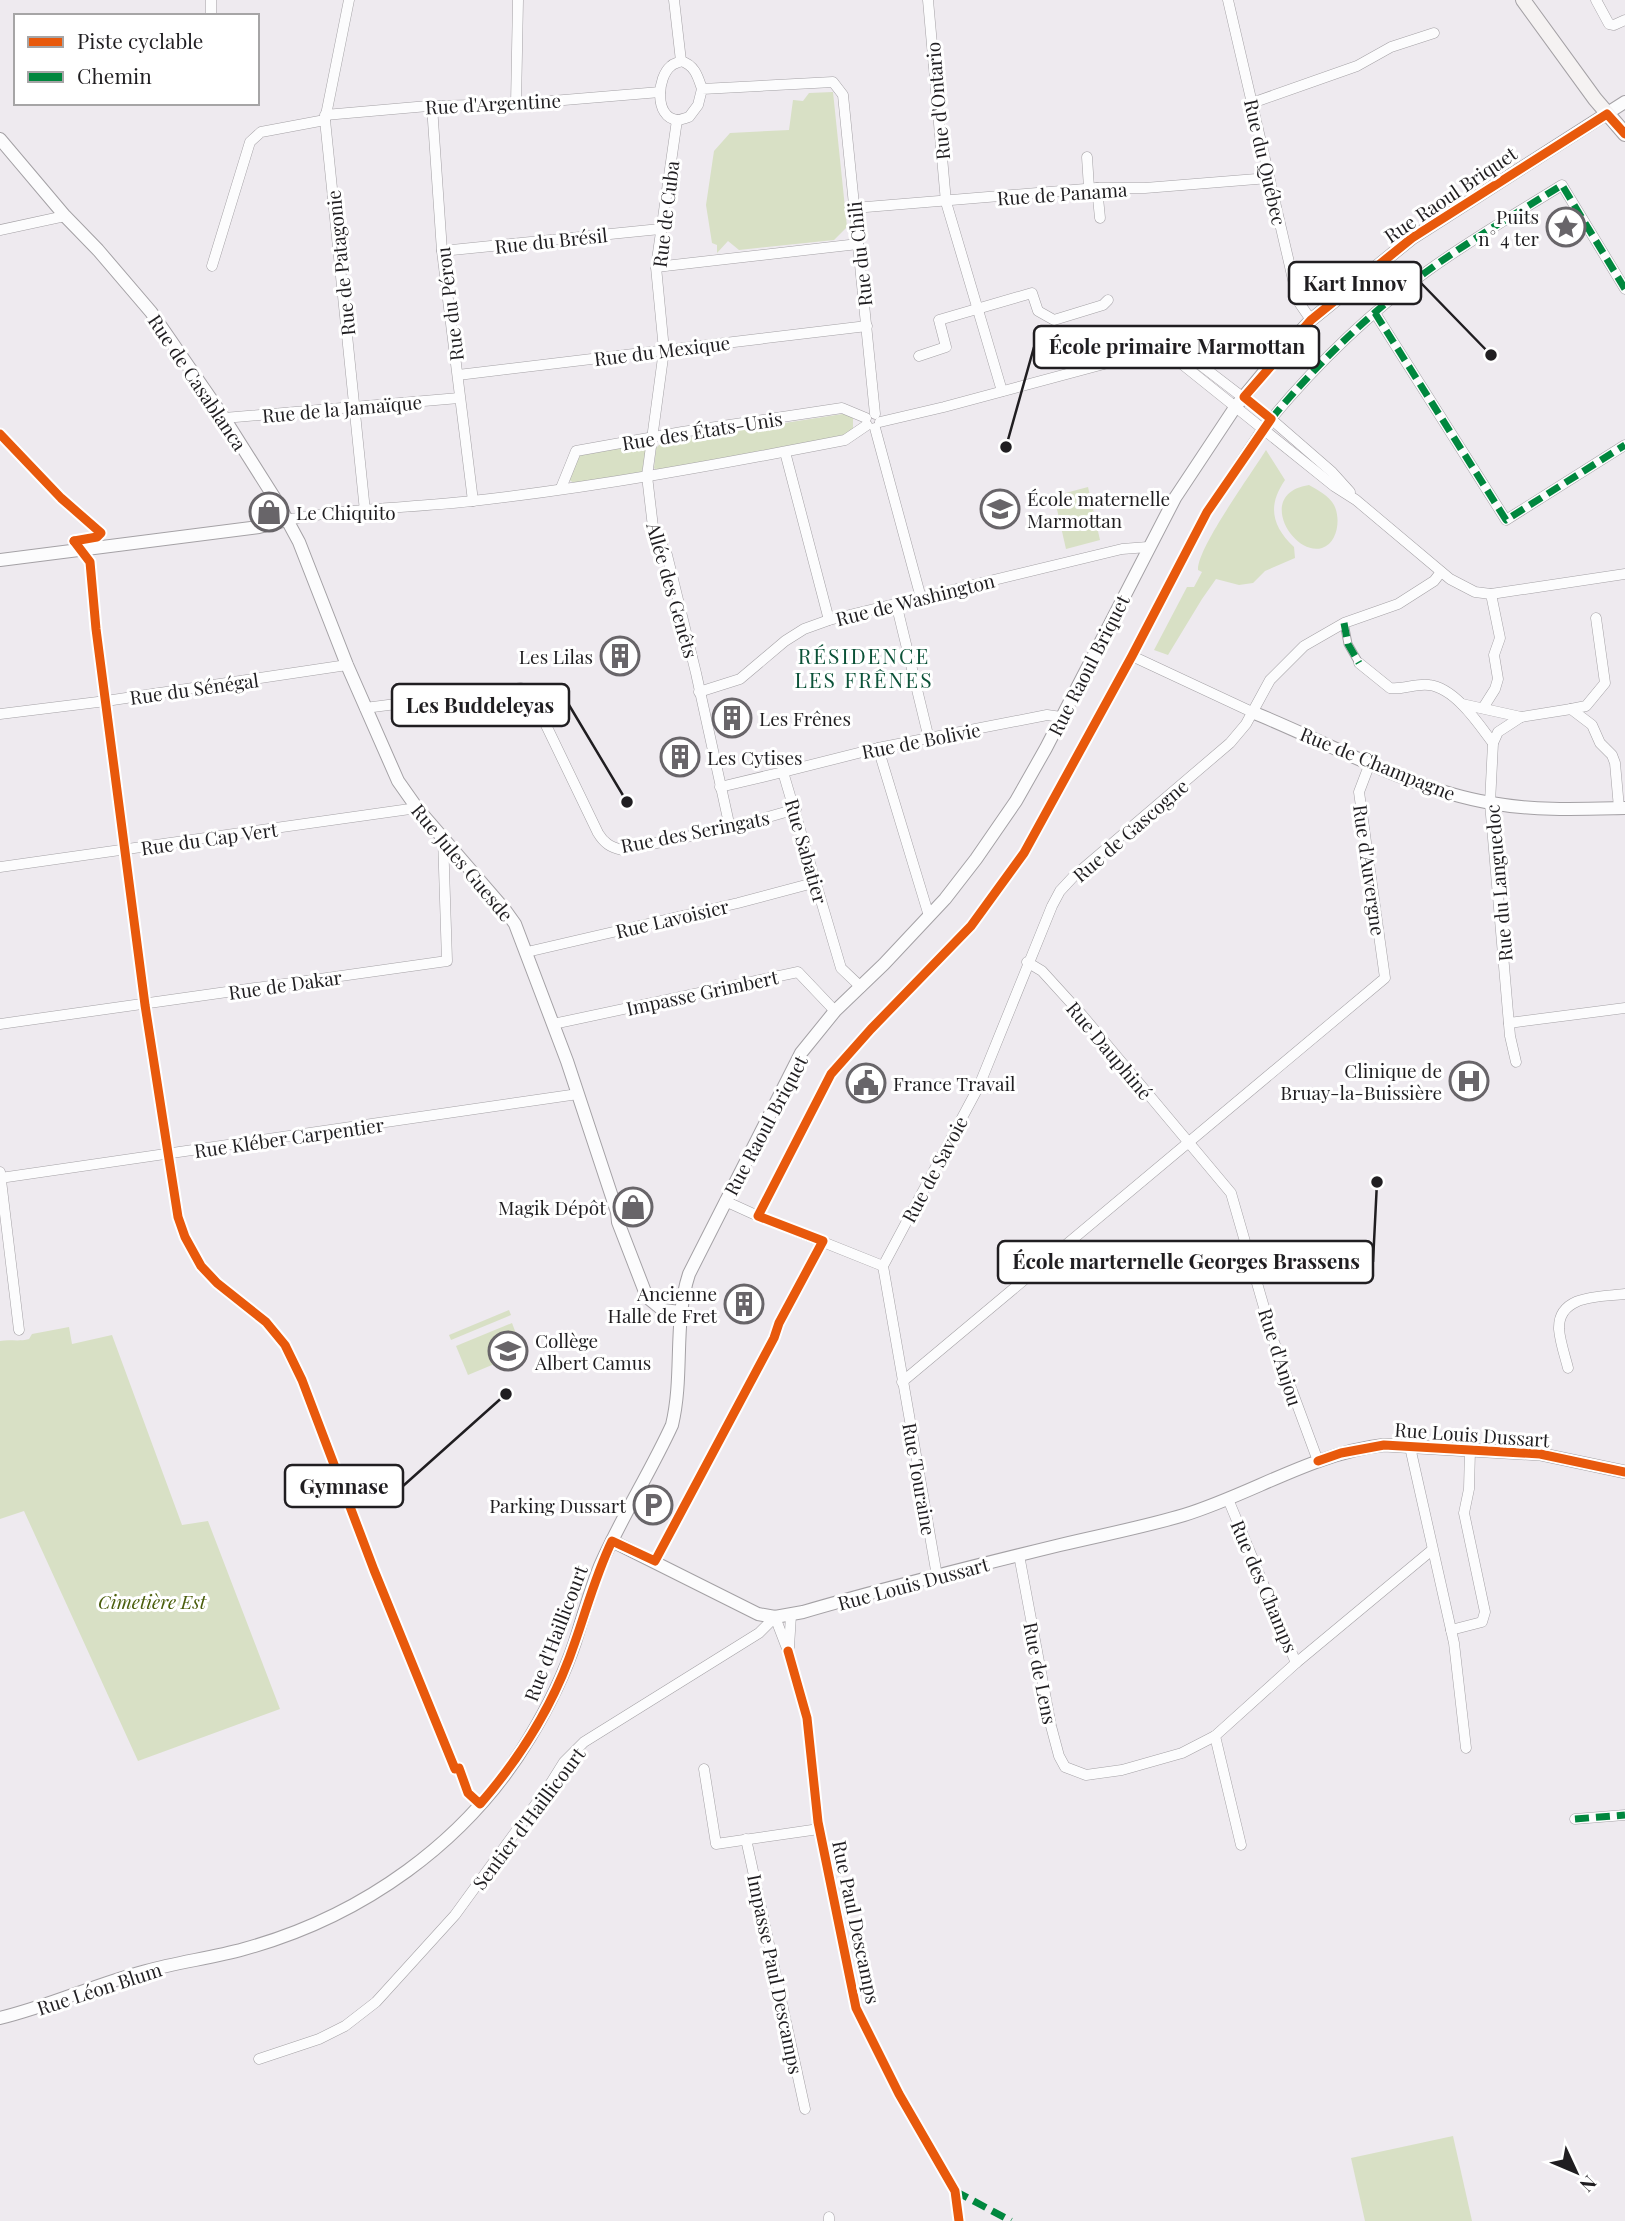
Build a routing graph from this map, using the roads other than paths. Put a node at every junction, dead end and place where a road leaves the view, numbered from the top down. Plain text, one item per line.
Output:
1 (349, 0) edge
2 (518, 0) edge
3 (674, 0) edge
4 (928, 0) edge
5 (1228, 0) edge
6 (1522, 0) edge
7 (1596, 0) edge
8 (1625, 20) edge
9 (1434, 33) dead end
10 (681, 61) junction
11 (702, 89) junction
12 (660, 92) junction
13 (1625, 102) edge
14 (1252, 103) junction
15 (516, 104) junction
16 (432, 106) junction
17 (1607, 114) junction
18 (325, 118) junction
19 (677, 120) junction
20 (1625, 134) edge
21 (0, 139) edge
22 (1087, 157) dead end
23 (1269, 178) junction
24 (1093, 188) junction
25 (946, 202) junction
26 (854, 208) junction
27 (65, 216) junction
28 (1100, 218) dead end
29 (660, 229) junction
30 (0, 230) edge
31 (858, 244) junction
32 (442, 251) junction
33 (212, 266) dead end
34 (656, 267) junction
35 (1625, 289) edge
36 (1108, 300) dead end
37 (978, 308) junction
38 (1375, 313) junction
39 (1311, 320) junction
40 (867, 326) junction
41 (664, 350) junction
42 (919, 356) dead end
43 (458, 375) junction
44 (1002, 391) junction
45 (459, 398) junction
46 (1240, 402) junction
47 (355, 407) junction
48 (224, 418) junction
49 (1271, 419) junction
50 (873, 421) junction
51 (1263, 428) junction
52 (650, 437) junction
53 (1625, 445) edge
54 (785, 452) junction
55 (647, 476) junction
56 (561, 488) junction
57 (1356, 500) junction
58 (473, 501) junction
59 (365, 511) junction
60 (287, 520) junction
61 (1148, 547) junction
62 (0, 560) edge
63 (1441, 572) junction
64 (1625, 574) edge
65 (1492, 594) junction
66 (920, 598) junction
67 (896, 603) junction
68 (1596, 618) dead end
69 (829, 620) junction
70 (1344, 622) junction
71 (1132, 656) junction
72 (1359, 663) joint
73 (346, 665) junction
74 (699, 692) junction
75 (1462, 704) junction
76 (365, 708) junction
77 (1483, 708) junction
78 (1571, 709) junction
79 (1252, 712) junction
80 (0, 714) edge
81 (1521, 717) junction
82 (1061, 718) junction
83 (929, 739) junction
84 (1493, 743) junction
85 (878, 748) junction
86 (1370, 763) junction
87 (783, 772) junction
88 (720, 787) junction
89 (1490, 803) junction
90 (417, 808) junction
91 (1622, 808) edge
92 (796, 809) junction
93 (730, 828) junction
94 (443, 838) junction
95 (0, 867) edge
96 (817, 882) junction
97 (929, 916) junction
98 (527, 952) junction
99 (1027, 962) junction
100 (861, 987) junction
101 (1625, 1008) edge
102 (835, 1011) junction
103 (1509, 1023) junction
104 (0, 1024) edge
105 (553, 1024) junction
106 (1516, 1062) dead end
107 (578, 1094) junction
108 (1189, 1142) junction
109 (0, 1172) edge
110 (0, 1178) edge
111 (725, 1201) junction
112 (758, 1216) junction
113 (883, 1266) junction
114 (1625, 1294) edge
115 (680, 1312) junction
116 (19, 1330) dead end
117 (1568, 1368) dead end
118 (902, 1382) junction
119 (1410, 1447) junction
120 (1470, 1450) junction
121 (1318, 1461) junction
122 (1625, 1472) edge
123 (1228, 1499) junction
124 (612, 1541) junction
125 (1432, 1550) junction
126 (1019, 1555) junction
127 (937, 1576) junction
128 (791, 1615) junction
129 (775, 1617) junction
130 (1451, 1630) junction
131 (788, 1651) junction
132 (1296, 1663) junction
133 (1215, 1736) junction
134 (1466, 1748) dead end
135 (704, 1769) dead end
136 (1086, 1775) joint
137 (1625, 1815) edge
138 (1575, 1819) dead end
139 (819, 1829) junction
140 (747, 1839) junction
141 (1241, 1845) dead end
142 (198, 1960) joint
143 (0, 2018) edge
144 (259, 2059) dead end
145 (805, 2109) dead end
146 (959, 2221) edge

1 - 18 street, Rue de Patagonie
2 - 15 street
3 - 10 street
4 - 25 street, Rue d'Ontario
5 - 14 street, Rue du Québec
6 - 17 main road
7 - 8 street
9 - 14 street
10 - 11 street
10 - 12 street
11 - 19 street
11 - 26 street, Rue du Chili
12 - 15 street, Rue d'Argentine
12 - 19 street
13 - 17 street, Rue Raoul Briquet
14 - 23 street, Rue du Québec
15 - 16 street, Rue d'Argentine
16 - 18 street, Rue d'Argentine
16 - 32 street, Rue du Pérou
17 - 20 main road
17 - 39 street, Rue Raoul Briquet
18 - 33 street, Rue d'Argentine
18 - 47 street, Rue de Patagonie
19 - 29 street, Rue de Cuba
21 - 27 street, Rue de Casablanca
22 - 24 street
23 - 24 street, Rue de Panama
23 - 39 street, Rue du Québec
24 - 25 street, Rue de Panama
24 - 28 street
25 - 26 street, Rue de Panama
25 - 37 street, Rue d'Ontario
26 - 31 street, Rue du Chili
27 - 30 street
27 - 48 street, Rue de Casablanca
29 - 32 street, Rue du Brésil
29 - 34 street, Rue de Cuba
31 - 34 street
31 - 40 street, Rue du Chili
32 - 43 street, Rue du Pérou
34 - 41 street, Rue de Cuba
35 - 38 street
36 - 37 street
37 - 42 street
37 - 44 street, Rue d'Ontario
38 - 49 street
38 - 53 street
39 - 46 street, Rue Raoul Briquet
40 - 41 street, Rue du Mexique
40 - 50 street, Rue du Chili
41 - 43 street, Rue du Mexique
41 - 52 street, Allée des Genêts
43 - 45 street, Rue du Pérou
44 - 46 street
44 - 50 street
45 - 47 street, Rue de la Jamaïque
45 - 58 street, Rue du Pérou
46 - 49 street
46 - 51 street
46 - 61 street, Rue Raoul Briquet
47 - 48 street, Rue de la Jamaïque
47 - 59 street, Rue de Patagonie
48 - 60 street, Rue de Casablanca
49 - 57 street
50 - 52 street, Rue des États-Unis
50 - 54 street, Rue des États-Unis
50 - 66 street, Rue du Chili
51 - 57 street
51 - 71 street
52 - 55 street, Allée des Genêts
52 - 56 street, Rue des États-Unis
54 - 55 street, Rue des États-Unis
54 - 69 street
55 - 56 street, Rue des États-Unis
55 - 74 street, Allée des Genêts
56 - 58 street, Rue des États-Unis
57 - 63 street
58 - 59 street, Rue des États-Unis
59 - 60 street, Rue des États-Unis
60 - 62 street
60 - 73 street, Rue Jules Guesde
61 - 66 street, Rue de Washington
61 - 82 street, Rue Raoul Briquet
63 - 65 street
63 - 70 street, Rue de Gascogne
64 - 65 street
65 - 77 street
66 - 67 street, Rue de Washington
67 - 69 street, Rue de Washington
67 - 83 street
68 - 78 street
69 - 74 street, Rue de Washington
70 - 72 street
70 - 79 street, Rue de Gascogne
71 - 79 street, Rue de Champagne
71 - 112 street
72 - 75 street
73 - 76 street, Rue Jules Guesde
73 - 80 street, Rue du Sénégal
74 - 88 street, Allée des Genêts
75 - 77 street
75 - 84 street
76 - 90 street, Rue Jules Guesde
76 - 93 street, Rue des Seringats
77 - 81 street
78 - 81 street
78 - 91 street
79 - 86 street, Rue de Champagne
79 - 99 street, Rue de Gascogne
81 - 84 street
82 - 83 street, Rue de Bolivie
82 - 97 street, Rue Raoul Briquet
83 - 85 street, Rue de Bolivie
84 - 89 street, Rue du Languedoc
85 - 87 street, Rue de Bolivie
85 - 97 street
86 - 89 street, Rue de Champagne
86 - 108 street, Rue d'Auvergne
87 - 88 street
87 - 92 street, Rue Sabatier
88 - 93 street, Allée des Genêts
89 - 91 street, Rue de Champagne
89 - 103 street, Rue du Languedoc
90 - 94 street, Rue Jules Guesde
90 - 95 street, Rue du Cap Vert
92 - 93 street, Rue des Seringats
92 - 96 street, Rue Sabatier
94 - 98 street, Rue Jules Guesde
94 - 104 street, Rue de Dakar
96 - 98 street, Rue Lavoisier
96 - 100 street, Rue Sabatier
97 - 100 street, Rue Raoul Briquet
98 - 105 street, Rue Jules Guesde
99 - 108 street, Rue Dauphiné
99 - 113 street, Rue de Savoie
100 - 102 street, Rue Raoul Briquet
101 - 103 street
102 - 105 street, Impasse Grimbert
102 - 111 street, Rue Raoul Briquet
103 - 106 street, Rue du Languedoc
105 - 107 street, Rue Jules Guesde
107 - 110 street, Rue Kléber Carpentier
107 - 115 street, Rue Jules Guesde
108 - 118 street
108 - 121 street, Rue d'Anjou
109 - 110 street
110 - 116 street
111 - 112 street
111 - 115 street, Rue Raoul Briquet
112 - 113 street
113 - 118 street
114 - 117 street
115 - 124 street
118 - 127 street, Rue Touraine
119 - 120 street, Rue Louis Dussart
119 - 121 street, Rue Louis Dussart
119 - 125 street
120 - 122 street, Rue Louis Dussart
120 - 130 street
121 - 123 street, Rue Louis Dussart
123 - 126 street, Rue Louis Dussart
123 - 132 street, Rue des Champs
124 - 129 street, Rue Louis Dussart
124 - 142 street, Rue d'Haillicourt
125 - 130 street
125 - 132 street
126 - 127 street, Rue Louis Dussart
126 - 136 street, Rue de Lens
127 - 128 street, Rue Louis Dussart
128 - 129 street, Rue Louis Dussart
128 - 131 street, Rue Paul Descamps
129 - 131 street, Rue Paul Descamps
129 - 144 street, Sentier d'Haillicourt
130 - 134 street
131 - 139 street, Rue Paul Descamps
132 - 133 street, Rue des Champs
133 - 136 street, Rue des Champs
133 - 141 street
135 - 140 street
137 - 138 street
139 - 140 street
139 - 146 street, Rue Paul Descamps
140 - 145 street, Impasse Paul Descamps
142 - 143 street, Rue Léon Blum

